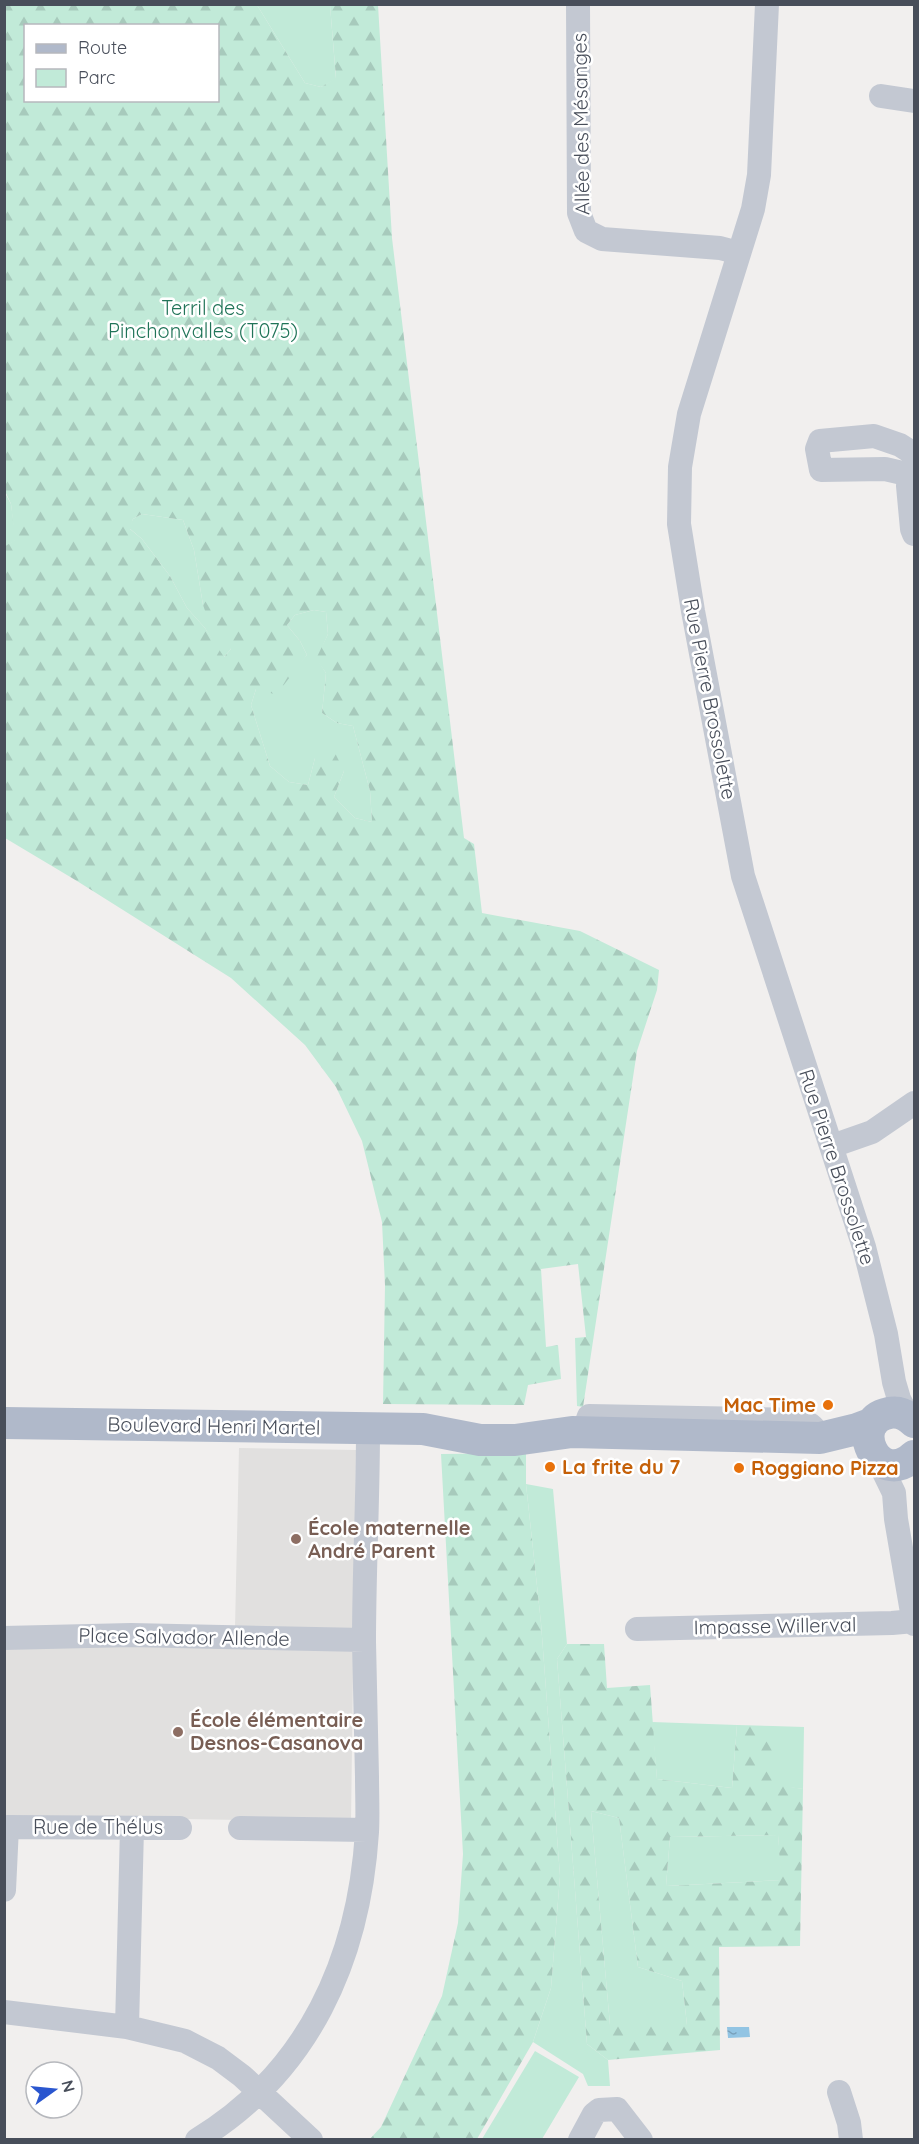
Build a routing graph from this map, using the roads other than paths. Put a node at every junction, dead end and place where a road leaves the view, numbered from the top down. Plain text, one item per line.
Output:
1 (578, 4) edge
2 (767, 4) edge
3 (881, 96) dead end
4 (915, 101) edge
5 (739, 253) junction
6 (913, 464) edge
7 (915, 534) edge
8 (915, 1103) edge
9 (832, 1146) junction
10 (4, 1424) edge
11 (368, 1429) junction
12 (889, 1431) edge
13 (913, 1458) edge
14 (894, 1492) junction
15 (914, 1622) edge
16 (636, 1629) dead end
17 (4, 1638) edge
18 (364, 1640) junction
19 (6, 1826) edge
20 (132, 1828) junction
21 (180, 1828) dead end
22 (240, 1828) dead end
23 (367, 1830) junction
24 (4, 1890) edge
25 (4, 2012) edge
26 (127, 2027) junction
27 (839, 2092) dead end
28 (259, 2093) junction
29 (197, 2139) edge
30 (311, 2139) edge
31 (580, 2139) edge
32 (641, 2139) edge
33 (850, 2139) edge

1 - 5 street, Allée des Mésanges
2 - 5 street, Rue Pierre Brossolette
3 - 4 street
5 - 9 street, Rue Pierre Brossolette
6 - 7 street
8 - 9 street
9 - 12 street, Rue Pierre Brossolette
10 - 11 main road, Boulevard Henri Martel
11 - 12 main road, Boulevard Henri Martel
11 - 18 street
12 - 13 main road
12 - 14 street
13 - 14 street
14 - 15 street
15 - 16 street, Impasse Willerval
17 - 18 street, Place Salvador Allende
18 - 23 street
19 - 20 street, Rue de Thélus
19 - 24 street, Rue de Thélus
20 - 21 street, Rue de Thélus
20 - 26 street
22 - 23 street
23 - 28 street
25 - 26 street
26 - 28 street
27 - 33 street
28 - 29 street
28 - 30 street
31 - 32 street

